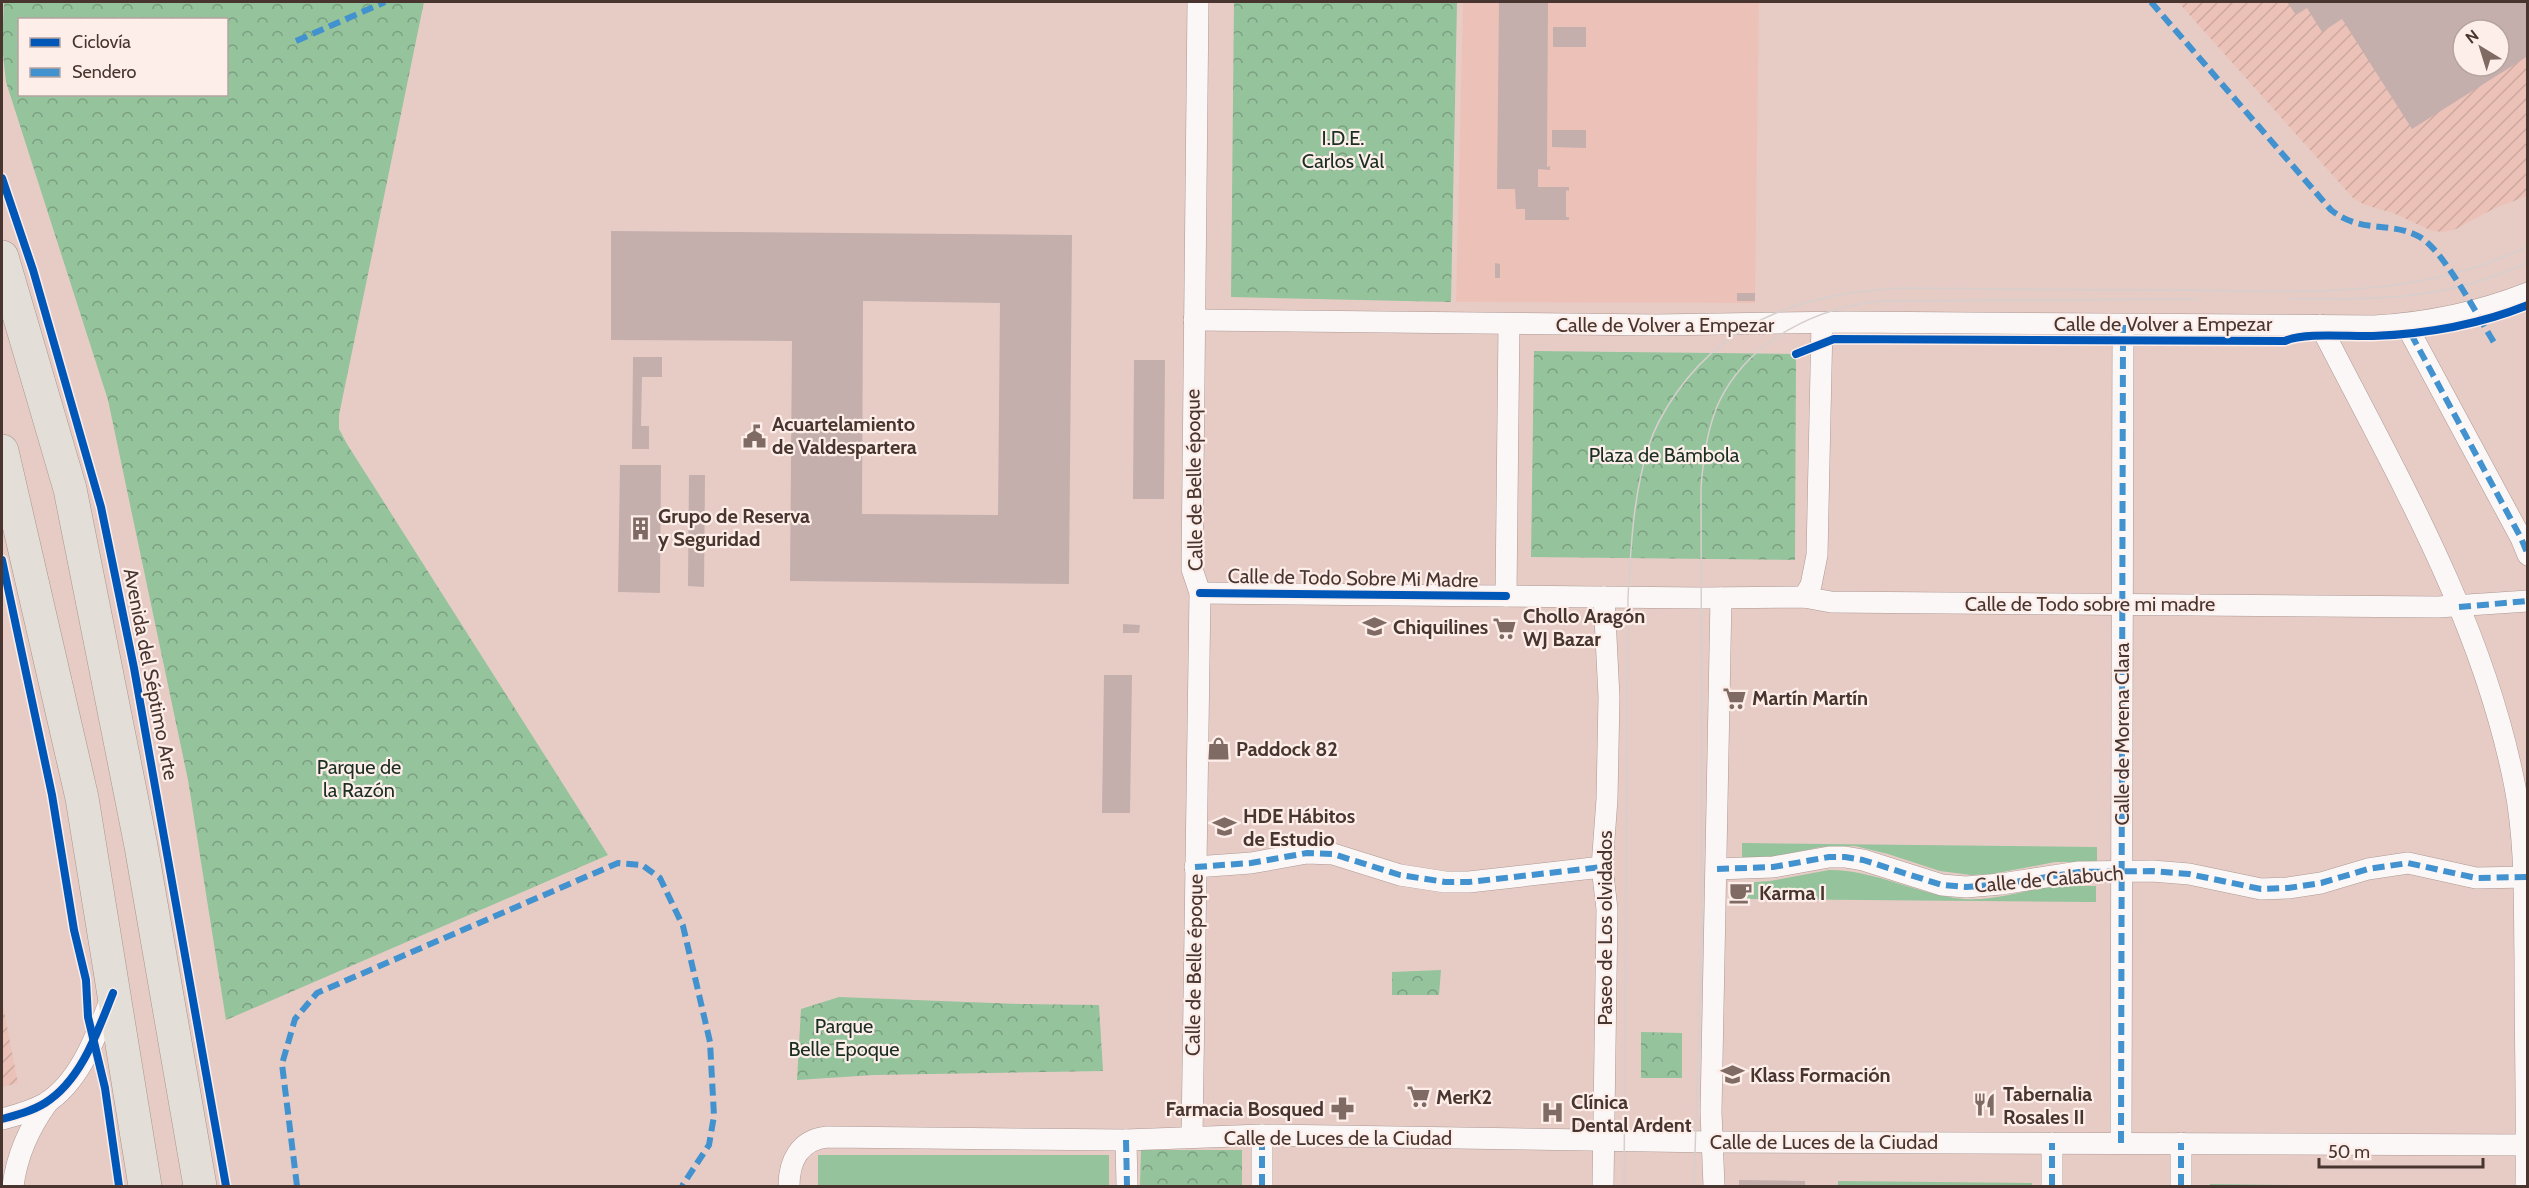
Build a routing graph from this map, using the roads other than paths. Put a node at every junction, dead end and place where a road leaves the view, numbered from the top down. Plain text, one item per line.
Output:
1 (1198, 2) edge
2 (2, 257) edge
3 (2528, 293) edge
4 (1194, 320) junction
5 (1822, 323) junction
6 (1509, 324) junction
7 (2123, 325) junction
8 (2320, 325) junction
9 (2412, 328) junction
10 (2, 451) edge
11 (2528, 555) edge
12 (1200, 593) junction
13 (1506, 596) junction
14 (1604, 597) junction
15 (1804, 597) junction
16 (1722, 598) junction
17 (2528, 601) edge
18 (2122, 604) junction
19 (2459, 607) junction
20 (1195, 867) junction
21 (1602, 867) junction
22 (1717, 869) junction
23 (2121, 872) junction
24 (2525, 877) edge
25 (113, 993) junction
26 (48, 1102) junction
27 (2, 1119) edge
28 (1262, 1135) junction
29 (1192, 1137) junction
30 (1126, 1140) junction
31 (1603, 1141) junction
32 (1712, 1142) junction
33 (2052, 1143) junction
34 (2121, 1143) junction
35 (2181, 1143) junction
36 (2527, 1144) edge
37 (13, 1186) edge
38 (145, 1186) edge
39 (200, 1186) edge
40 (789, 1186) edge
41 (1126, 1186) edge
42 (1262, 1186) edge
43 (1603, 1186) edge
44 (1714, 1186) edge
45 (2052, 1186) edge
46 (2181, 1186) edge
47 (2526, 1186) edge

1 - 4 street, Calle de Belle époque
2 - 39 main road
3 - 9 street, Calle de Volver a Empezar
4 - 6 street, Calle de Volver a Empezar
4 - 12 street, Calle de Belle époque
5 - 6 street, Calle de Volver a Empezar
5 - 7 street, Calle de Volver a Empezar
5 - 15 street
6 - 13 street
7 - 8 street, Calle de Volver a Empezar
7 - 18 street, Calle de Morena Clara
8 - 9 street, Calle de Volver a Empezar
8 - 19 street
9 - 11 street
10 - 25 main road
12 - 13 street, Calle de Todo Sobre Mi Madre
12 - 20 street, Calle de Belle époque
13 - 14 street, Calle de Todo Sobre Mi Madre
14 - 16 street, Calle de Todo Sobre Mi Madre
14 - 21 street, Paseo de Los olvidados
15 - 16 street, Calle de Todo sobre mi madre
15 - 18 street, Calle de Todo sobre mi madre
16 - 22 street
17 - 19 street, Calle de Todo sobre mi madre
18 - 19 street, Calle de Todo sobre mi madre
18 - 23 street, Calle de Morena Clara
19 - 24 street
20 - 21 street
20 - 29 street, Calle de Belle époque
21 - 31 street, Paseo de Los olvidados
22 - 23 street, Calle de Calabuch
22 - 32 street
23 - 24 street, Calle de Calabuch
23 - 34 street, Calle de Morena Clara
24 - 36 street
25 - 26 street
25 - 38 main road
26 - 27 street
26 - 37 street
28 - 29 street, Calle de Luces de la Ciudad
28 - 31 street, Calle de Luces de la Ciudad
28 - 42 street
29 - 30 street, Calle de Luces de la Ciudad
30 - 40 street, Calle de Luces de la Ciudad
30 - 41 street
31 - 32 street, Calle de Luces de la Ciudad
31 - 43 street, Paseo de Los olvidados
32 - 33 street, Calle de Luces de la Ciudad
32 - 44 street
33 - 34 street, Calle de Luces de la Ciudad
33 - 45 street
34 - 35 street, Calle de Luces de la Ciudad
35 - 36 street, Calle de Luces de la Ciudad
35 - 46 street
36 - 47 street

